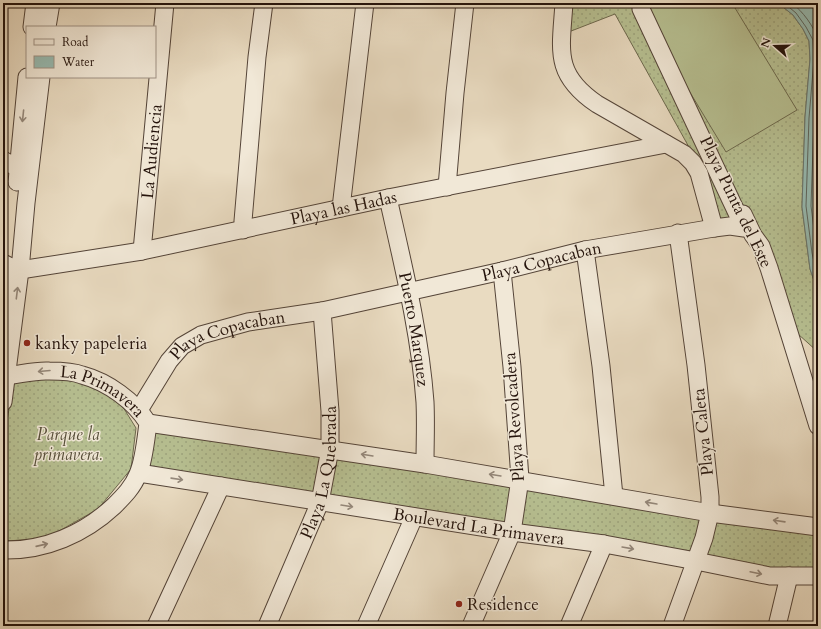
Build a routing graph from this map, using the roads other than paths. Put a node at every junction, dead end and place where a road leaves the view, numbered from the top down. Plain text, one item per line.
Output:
1 (35, 3) edge
2 (51, 3) edge
3 (165, 3) edge
4 (264, 3) edge
5 (365, 3) edge
6 (465, 3) edge
7 (564, 3) edge
8 (641, 9) joint
9 (32, 26) edge
10 (47, 26) edge
11 (28, 78) edge
12 (41, 78) edge
13 (666, 144) junction
14 (3, 160) edge
15 (24, 172) junction
16 (447, 187) junction
17 (388, 198) junction
18 (342, 208) junction
19 (714, 228) junction
20 (244, 230) junction
21 (678, 233) junction
22 (585, 250) junction
23 (142, 252) junction
24 (11, 266) edge
25 (502, 271) junction
26 (408, 291) junction
27 (3, 309) edge
28 (322, 311) junction
29 (5, 375) edge
30 (3, 402) edge
31 (143, 417) junction
32 (818, 426) edge
33 (330, 449) junction
34 (424, 464) junction
35 (139, 473) junction
36 (520, 479) junction
37 (220, 486) junction
38 (614, 496) junction
39 (320, 502) junction
40 (710, 513) junction
41 (414, 517) junction
42 (818, 526) edge
43 (512, 532) junction
44 (604, 544) junction
45 (3, 550) edge
46 (696, 561) junction
47 (789, 576) junction
48 (818, 576) edge
49 (156, 626) edge
50 (267, 626) edge
51 (366, 626) edge
52 (471, 626) edge
53 (569, 626) edge
54 (672, 626) edge
55 (777, 626) edge

1 - 9 street
2 - 10 street
3 - 23 street, La Audiencia
4 - 20 street
5 - 18 street
6 - 16 street
7 - 13 street, Playa Punta del Este
8 - 19 street, Playa Copacaban
8 - 32 street, Playa Punta del Este
11 -> 15 street
12 - 15 street
13 - 16 street, Playa las Hadas
13 - 19 street, Playa Punta del Este
14 - 15 street
15 - 24 street
16 - 17 street, Playa las Hadas
17 - 18 street, Playa las Hadas
17 - 26 street, Puerto Marquez
18 - 20 street, Playa las Hadas
19 - 21 street, Playa Copacaban
20 - 23 street, Playa las Hadas
21 - 22 street, Playa Copacaban
21 - 40 street, Playa Caleta
22 - 25 street, Playa Copacaban
22 - 38 street
23 - 24 street, Playa las Hadas
24 - 27 street
29 -> 24 street
25 - 26 street, Playa Copacaban
25 - 36 street, Playa Revolcadera
26 - 28 street, Playa Copacaban
26 - 34 street, Puerto Marquez
28 - 31 street, Playa Copacaban
28 - 33 street, Playa La Quebrada
29 - 30 street
31 -> 29 street, La Primavera
31 - 33 street
31 - 35 street, La Primavera
34 -> 33 street
33 - 39 street, Playa La Quebrada
36 -> 34 street
35 -> 37 street, Boulevard La Primavera
45 -> 35 street, La Primavera
36 - 38 street
36 - 43 street, Playa Revolcadera
37 - 39 street, Boulevard La Primavera
37 - 49 street
40 -> 38 street
39 -> 41 street, Boulevard La Primavera
39 - 50 street, Playa La Quebrada
42 -> 40 street
40 - 46 street, Playa Caleta
41 - 43 street, Boulevard La Primavera
41 - 51 street
43 - 44 street, Boulevard La Primavera
43 - 52 street, Playa Revolcadera
44 -> 46 street, Boulevard La Primavera
44 - 53 street
46 -> 47 street, Boulevard La Primavera
46 - 54 street, Playa Caleta
47 - 48 street, Boulevard La Primavera
47 - 55 street

